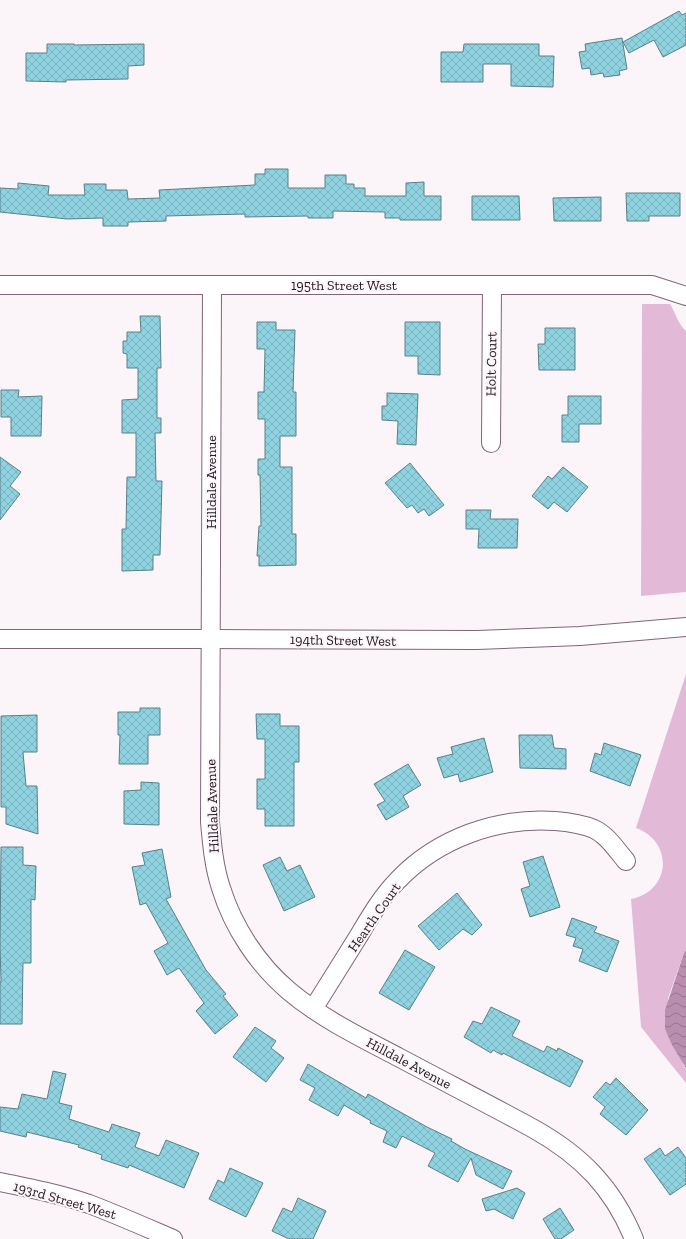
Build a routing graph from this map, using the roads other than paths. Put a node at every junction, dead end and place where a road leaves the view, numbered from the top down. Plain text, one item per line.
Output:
1 (0, 285) edge
2 (212, 285) junction
3 (492, 285) junction
4 (686, 296) edge
5 (491, 443) dead end
6 (686, 627) edge
7 (0, 639) edge
8 (210, 639) junction
9 (626, 861) dead end
10 (313, 1009) junction
11 (0, 1182) edge
12 (172, 1239) edge
13 (634, 1239) edge

1 - 2 street, 195th Street West
2 - 3 street, 195th Street West
2 - 8 street, Hilldale Avenue
3 - 4 street, 195th Street West
3 - 5 street, Holt Court
6 - 8 street, 194th Street West
7 - 8 street, 194th Street West
8 - 10 street, Hilldale Avenue
9 - 10 street, Hearth Court
10 - 13 street, Hilldale Avenue
11 - 12 street, 193rd Street West

